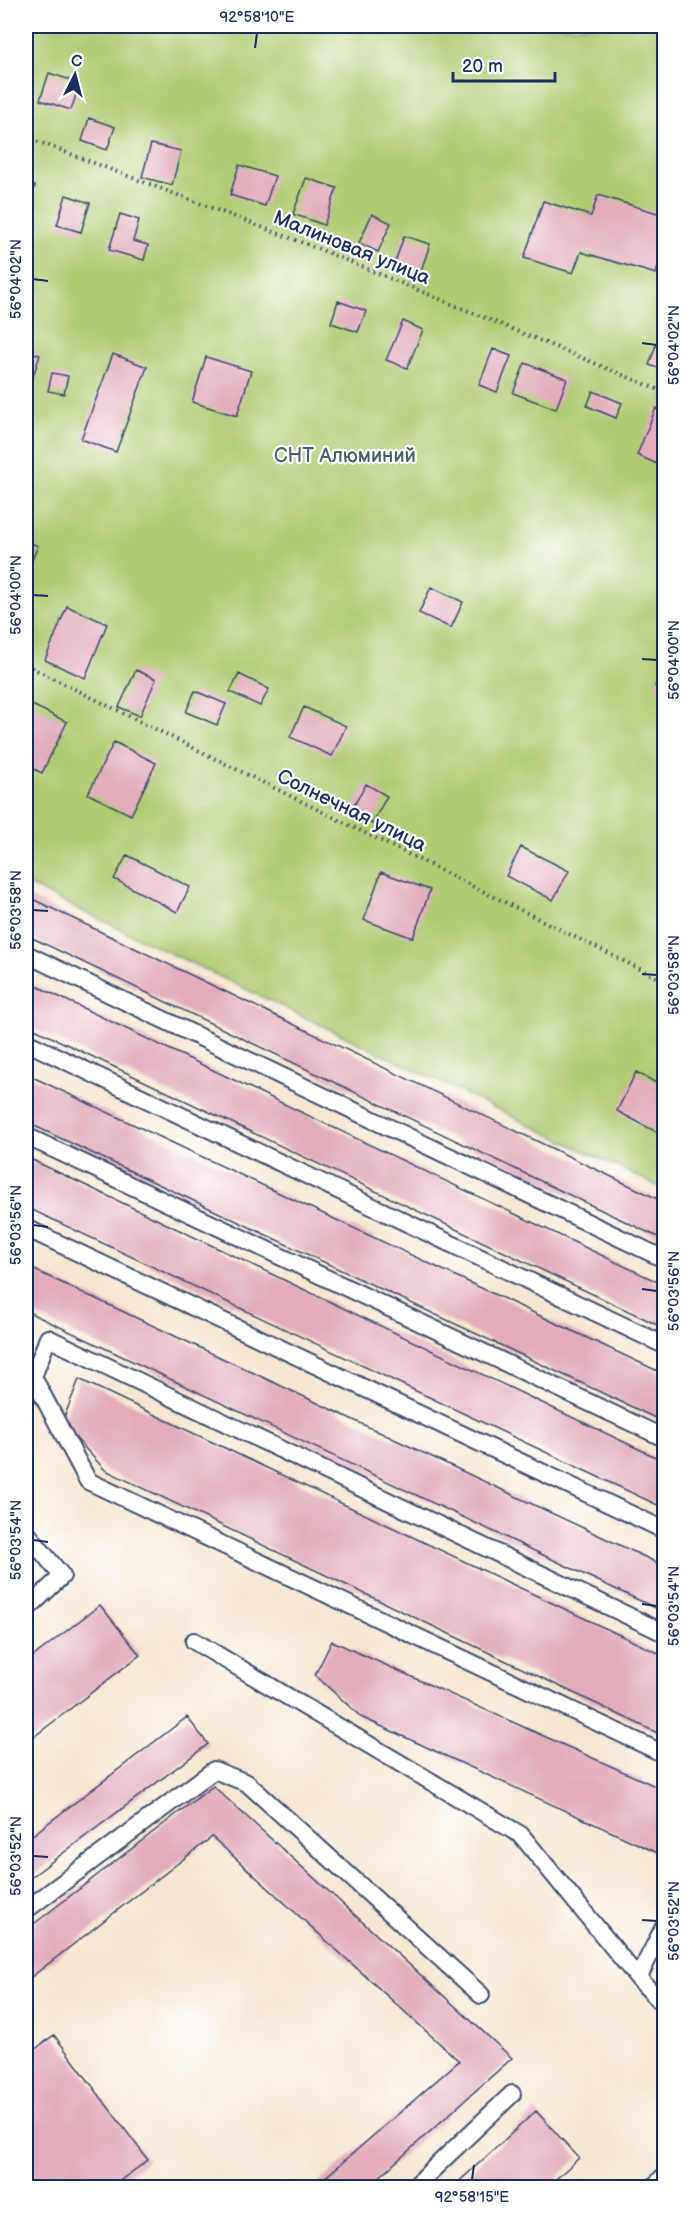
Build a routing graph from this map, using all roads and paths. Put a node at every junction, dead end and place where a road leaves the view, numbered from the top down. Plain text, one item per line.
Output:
1 (26, 137) edge
2 (664, 392) edge
3 (26, 665) edge
4 (26, 954) edge
5 (664, 981) edge
6 (26, 1042) edge
7 (26, 1136) edge
8 (26, 1228) edge
9 (664, 1259) edge
10 (664, 1345) edge
11 (664, 1437) edge
12 (664, 1530) edge
13 (26, 1532) edge
14 (26, 1610) edge
15 (664, 1632) edge
16 (194, 1641) dead end
17 (664, 1754) edge
18 (26, 1910) edge
19 (664, 1927) edge
20 (638, 1978) junction
21 (481, 1995) dead end
22 (664, 2005) edge
23 (512, 2094) dead end
24 (664, 2176) edge
25 (413, 2187) edge
26 (653, 2187) edge

1 - 2 path, Малиновая улица
3 - 5 path, Солнечная улица
4 - 9 lane
6 - 10 lane
7 - 11 lane
8 - 12 lane
13 - 14 lane
15 - 17 lane
16 - 20 lane
18 - 21 lane
19 - 20 lane
20 - 22 lane
23 - 25 lane
24 - 26 lane

